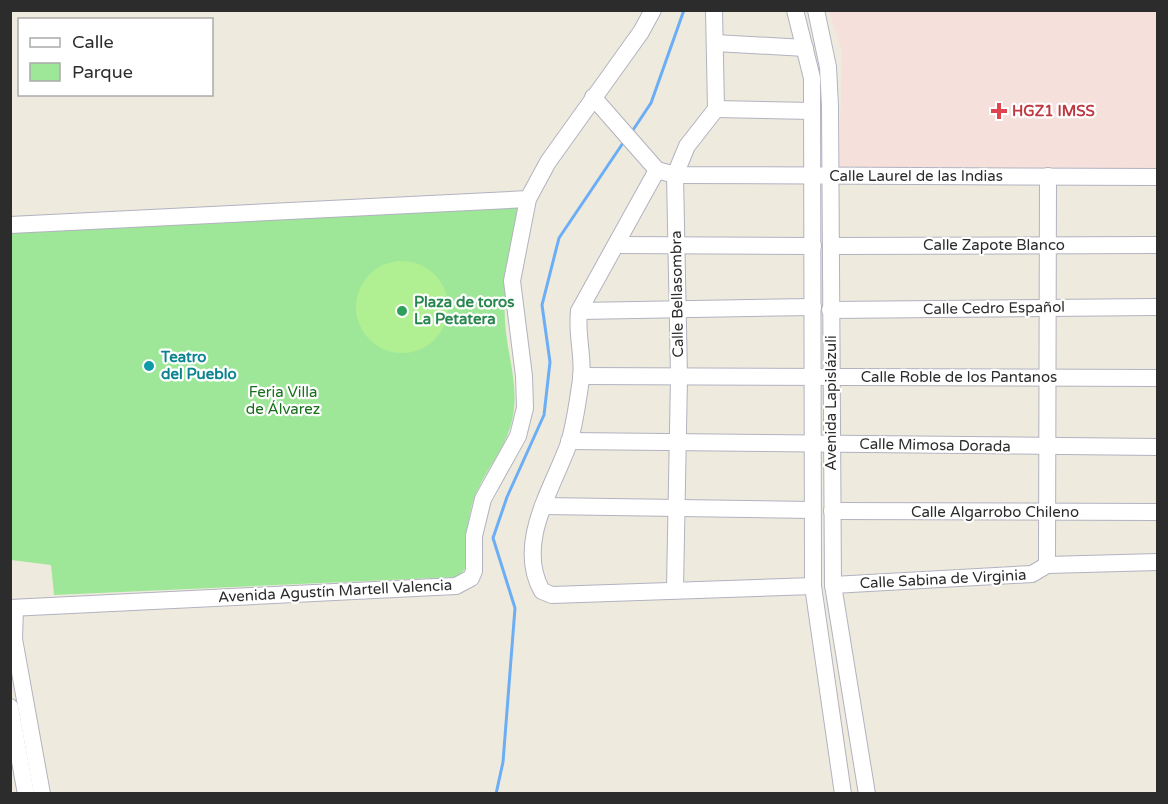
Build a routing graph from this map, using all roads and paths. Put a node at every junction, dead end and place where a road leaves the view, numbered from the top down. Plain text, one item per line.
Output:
1 (653, 10) edge
2 (714, 10) edge
3 (795, 10) edge
4 (816, 10) edge
5 (715, 43) junction
6 (805, 48) junction
7 (593, 97) junction
8 (716, 109) junction
9 (812, 111) junction
10 (657, 170) junction
11 (675, 175) junction
12 (813, 176) junction
13 (831, 176) junction
14 (1048, 176) junction
15 (1158, 177) edge
16 (528, 199) junction
17 (10, 225) edge
18 (616, 245) junction
19 (676, 245) junction
20 (1048, 245) junction
21 (1158, 245) edge
22 (813, 246) junction
23 (831, 246) junction
24 (813, 307) junction
25 (1158, 307) edge
26 (1048, 308) junction
27 (678, 309) junction
28 (831, 310) junction
29 (579, 311) junction
30 (581, 376) junction
31 (678, 376) junction
32 (813, 377) junction
33 (831, 377) junction
34 (1048, 377) junction
35 (1158, 378) edge
36 (569, 441) junction
37 (677, 442) junction
38 (812, 443) junction
39 (831, 444) junction
40 (1047, 446) junction
41 (1158, 447) edge
42 (543, 506) junction
43 (676, 508) junction
44 (812, 510) junction
45 (832, 511) junction
46 (1048, 512) junction
47 (1158, 512) edge
48 (1158, 562) edge
49 (1047, 565) junction
50 (833, 585) junction
51 (813, 586) junction
52 (675, 589) junction
53 (13, 608) edge
54 (10, 707) edge
55 (862, 760) junction
56 (837, 763) junction
57 (26, 794) edge
58 (42, 794) edge
59 (843, 794) edge
60 (867, 794) edge

1 - 7 street, Avenida Agustín Martell Valencia
2 - 5 street
3 - 6 street, Avenida Lapislázuli
4 - 13 street, Avenida Lapislázuli
5 - 6 street
5 - 8 street
6 - 9 street, Avenida Lapislázuli
7 - 10 street
7 - 16 street, Avenida Agustín Martell Valencia
8 - 9 street
8 - 11 street, Calle Bellasombra
9 - 12 street, Avenida Lapislázuli
10 - 11 street, Calle Laurel de las Indias
10 - 18 street
11 - 12 street, Calle Laurel de las Indias
11 - 19 street, Calle Bellasombra
12 - 13 street, Calle Laurel de las Indias
12 - 22 street, Avenida Lapislázuli
13 - 14 street, Calle Laurel de las Indias
13 - 23 street, Avenida Lapislázuli
14 - 15 street, Calle Laurel de las Indias
14 - 20 street
16 - 17 street
16 - 53 street, Avenida Agustín Martell Valencia
18 - 19 street
18 - 29 street
19 - 22 street
19 - 27 street, Calle Bellasombra
20 - 21 street, Calle Zapote Blanco
20 - 23 street, Calle Zapote Blanco
20 - 26 street
22 - 24 street, Avenida Lapislázuli
23 - 28 street, Avenida Lapislázuli
24 - 27 street
24 - 32 street, Avenida Lapislázuli
25 - 26 street, Calle Cedro Español
26 - 28 street, Calle Cedro Español
26 - 34 street
27 - 29 street
27 - 31 street, Calle Bellasombra
28 - 33 street, Avenida Lapislázuli
29 - 30 street
30 - 31 street, Calle Roble de los Pantanos
30 - 36 street
31 - 32 street, Calle Roble de los Pantanos
31 - 37 street, Calle Bellasombra
32 - 33 street, Calle Roble de los Pantanos
32 - 38 street, Avenida Lapislázuli
33 - 34 street, Calle Roble de los Pantanos
33 - 39 street, Avenida Lapislázuli
34 - 35 street, Calle Roble de los Pantanos
34 - 40 street
36 - 37 street, Calle Mimosa Dorada
36 - 42 street
37 - 38 street, Calle Mimosa Dorada
37 - 43 street, Calle Bellasombra
38 - 39 street, Calle Mimosa Dorada
38 - 44 street, Avenida Lapislázuli
39 - 40 street, Calle Mimosa Dorada
39 - 45 street, Avenida Lapislázuli
40 - 41 street, Calle Mimosa Dorada
40 - 46 street
42 - 43 street
42 - 52 street
43 - 44 street
43 - 52 street, Calle Bellasombra
44 - 51 street, Avenida Lapislázuli
45 - 46 street, Calle Algarrobo Chileno
45 - 50 street, Avenida Lapislázuli
46 - 47 street, Calle Algarrobo Chileno
46 - 49 street
48 - 49 street, Calle Sabina de Virginia
49 - 50 street, Calle Sabina de Virginia
50 - 55 street, Avenida Lapislázuli
51 - 52 street
51 - 56 street, Avenida Lapislázuli
53 - 58 street
54 - 57 street
55 - 56 street
55 - 60 street, Avenida Lapislázuli
56 - 59 street, Avenida Lapislázuli

